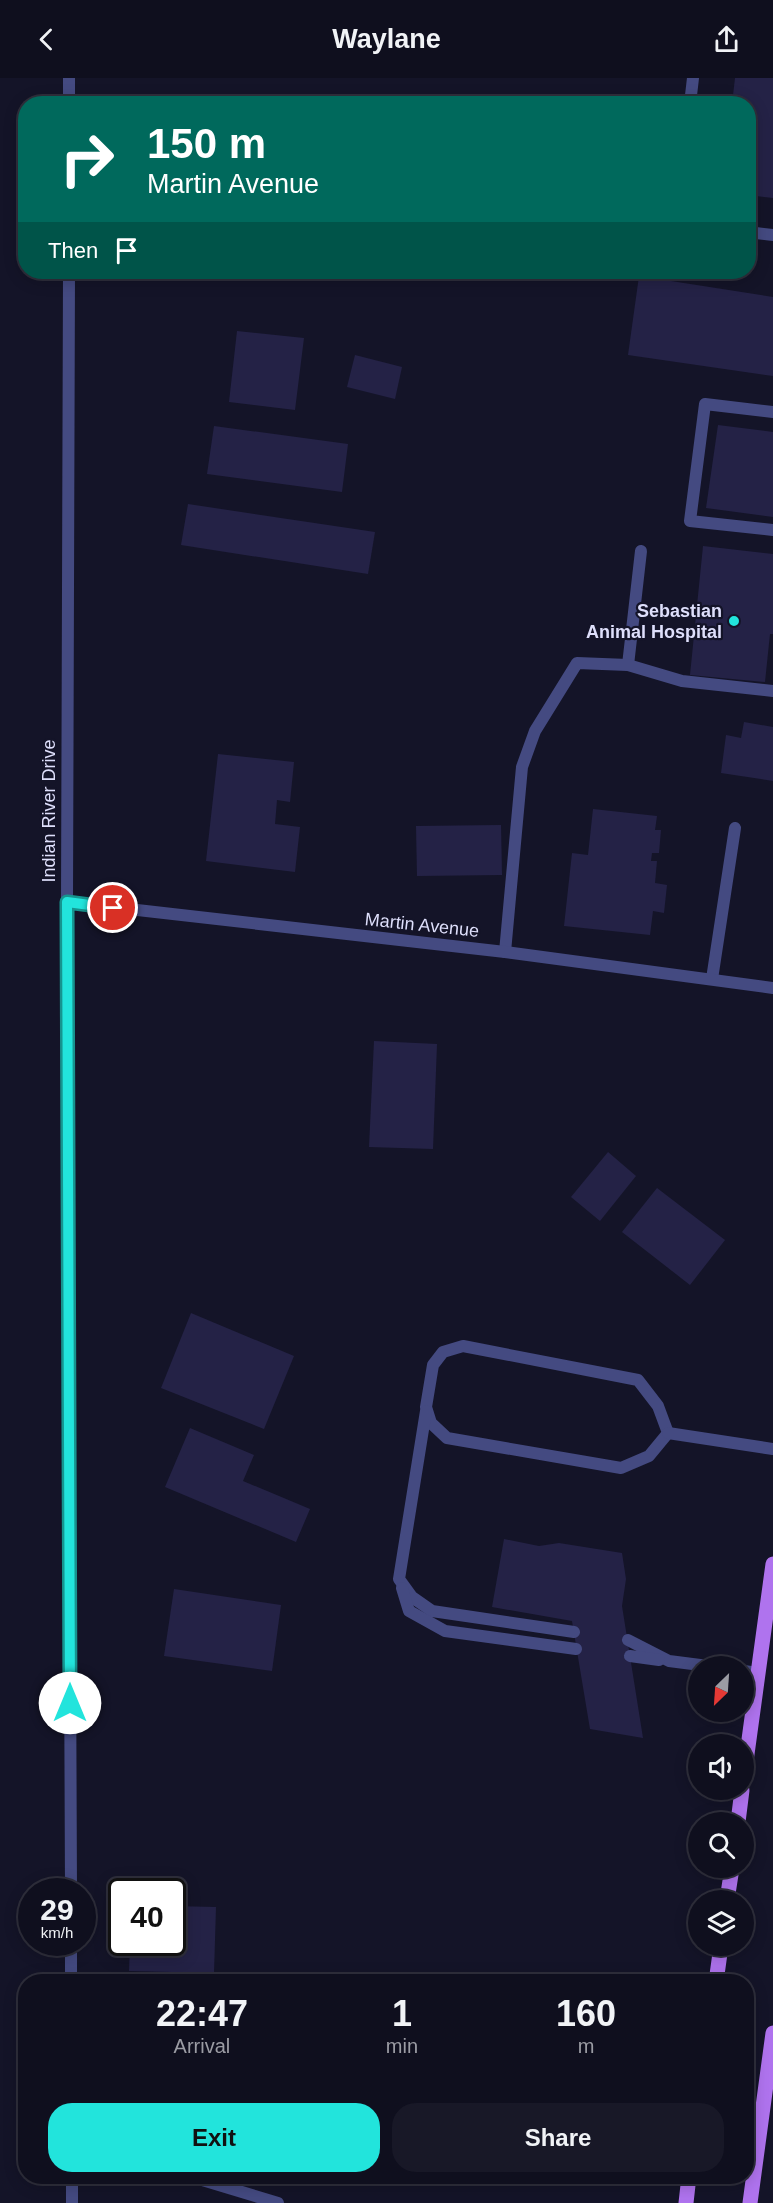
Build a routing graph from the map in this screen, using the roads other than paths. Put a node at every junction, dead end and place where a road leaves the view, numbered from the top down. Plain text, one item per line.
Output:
1 (69, 78) edge
2 (693, 78) edge
3 (69, 96) edge
4 (691, 96) edge
5 (756, 233) edge
6 (773, 235) edge
7 (69, 279) edge
8 (773, 412) edge
9 (773, 530) edge
10 (641, 551) dead end
11 (628, 665) junction
12 (773, 691) edge
13 (735, 828) dead end
14 (67, 902) junction
15 (505, 952) junction
16 (712, 980) junction
17 (773, 988) edge
18 (426, 1407) junction
19 (668, 1433) junction
20 (773, 1449) edge
21 (773, 1564) edge
22 (399, 1579) junction
23 (574, 1632) dead end
24 (628, 1640) dead end
25 (576, 1649) dead end
26 (630, 1656) dead end
27 (754, 1657) edge
28 (669, 1661) junction
29 (688, 1663) edge
30 (71, 1878) edge
31 (71, 1956) edge
32 (720, 1956) edge
33 (71, 1974) edge
34 (717, 1974) edge
35 (773, 2033) edge
36 (754, 2173) edge
37 (72, 2184) edge
38 (215, 2184) edge
39 (688, 2184) edge
40 (753, 2184) edge
41 (72, 2203) edge
42 (278, 2203) edge
43 (686, 2203) edge
44 (750, 2203) edge

1 - 3 street
2 - 4 street
5 - 6 street
7 - 14 street, Indian River Drive
8 - 9 street
10 - 11 street
11 - 12 street
11 - 15 street
13 - 16 street
14 - 15 street, Martin Avenue
14 - 30 street, Indian River Drive
15 - 16 street, Martin Avenue
16 - 17 street, Martin Avenue
18 - 19 street
18 - 19 street
18 - 22 street
19 - 20 street
21 - 27 main road
22 - 23 street
22 - 25 street
24 - 28 street
26 - 28 street
28 - 29 street
31 - 33 street
32 - 34 main road
35 - 36 main road
37 - 41 street
38 - 42 street
39 - 43 main road
40 - 44 main road

